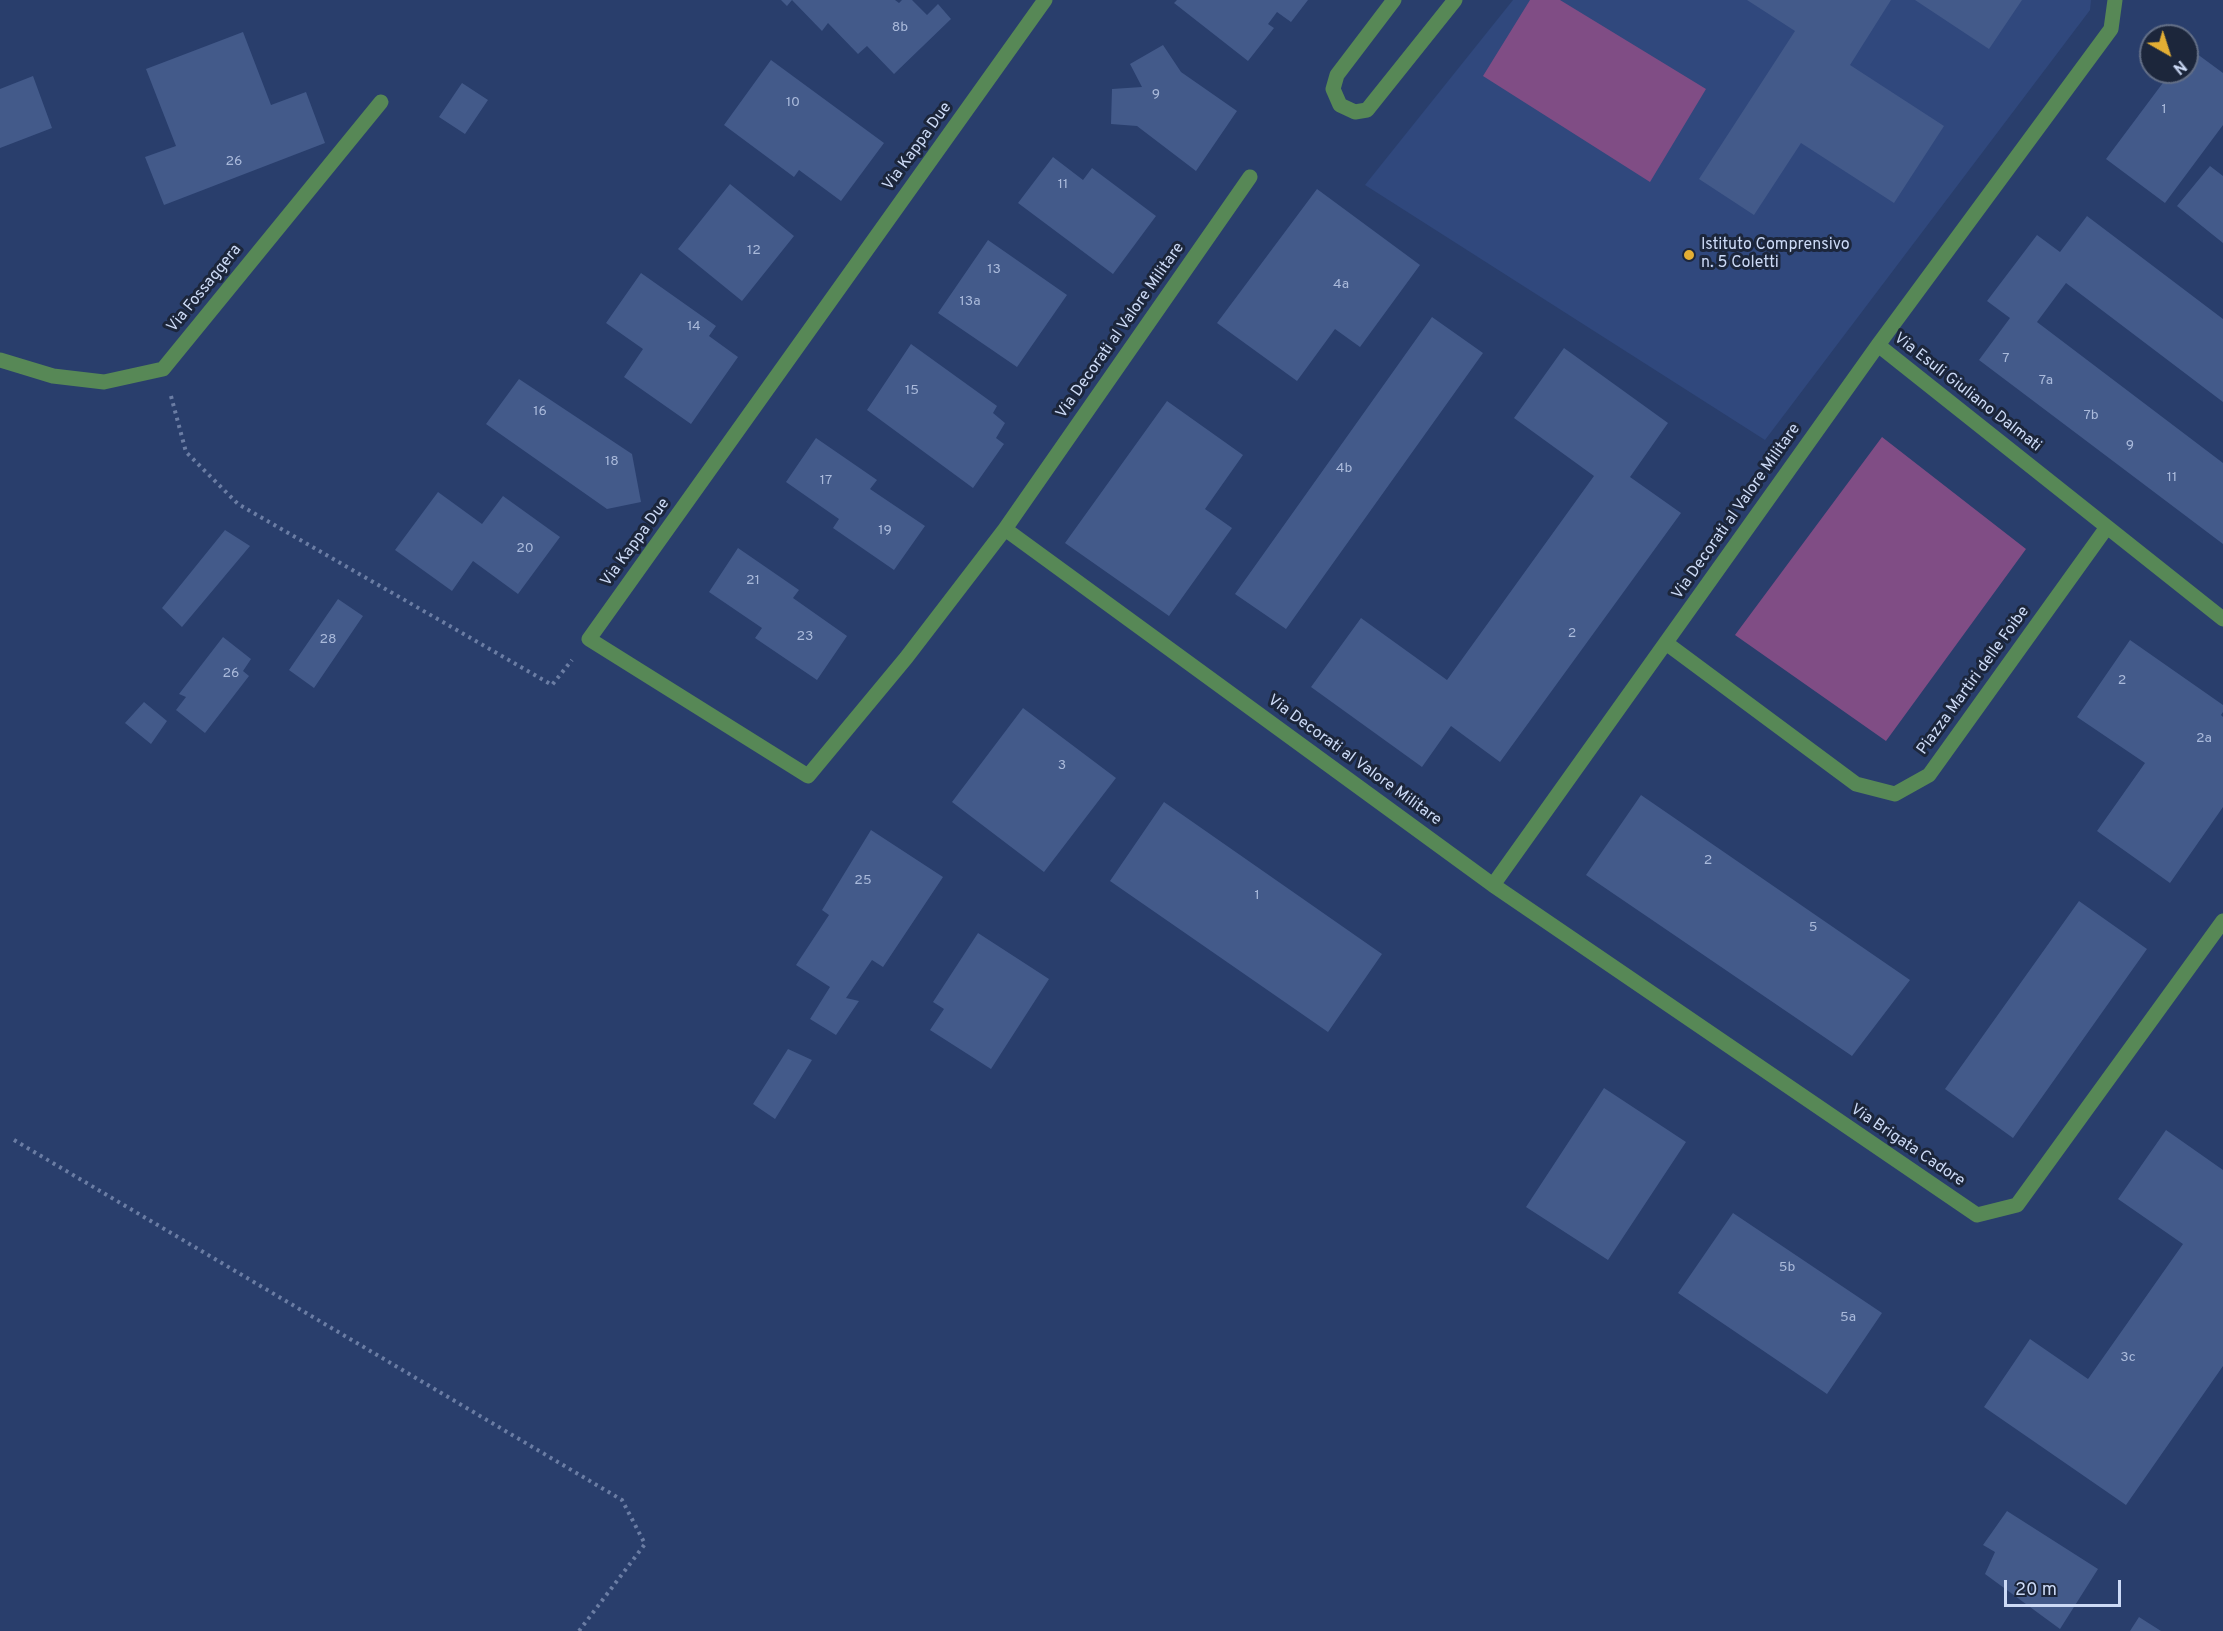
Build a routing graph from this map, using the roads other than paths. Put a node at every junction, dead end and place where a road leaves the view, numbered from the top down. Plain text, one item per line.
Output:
1 (1045, 0) edge
2 (1394, 0) edge
3 (1455, 0) edge
4 (2115, 0) edge
5 (381, 102) dead end
6 (1250, 177) dead end
7 (1878, 345) junction
8 (0, 360) edge
9 (2107, 527) junction
10 (1005, 529) junction
11 (2223, 619) edge
12 (1666, 643) junction
13 (1493, 885) junction
14 (2223, 921) edge

1 - 10 street, Via Kappa Due
2 - 3 street
4 - 7 street, Via Esuli Giuliano Dalmati
5 - 8 street, Via Fossaggera
6 - 10 street, Via Decorati al Valore Militare
7 - 9 street, Via Esuli Giuliano Dalmati
7 - 12 street, Via Decorati al Valore Militare
9 - 11 street, Via Esuli Giuliano Dalmati
9 - 12 street, Piazza Martiri delle Foibe
10 - 13 street, Via Decorati al Valore Militare
12 - 13 street, Via Decorati al Valore Militare
13 - 14 street, Via Brigata Cadore

